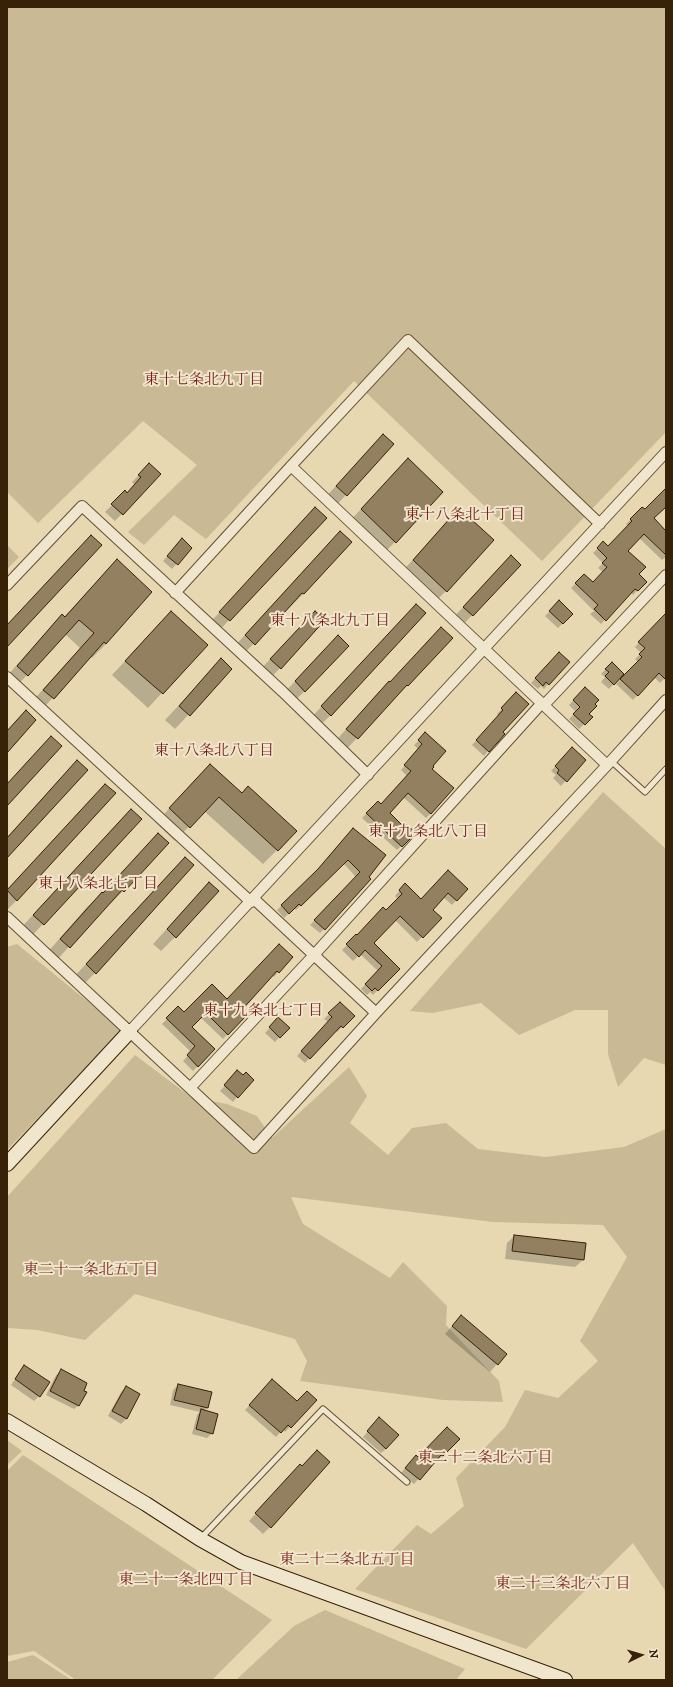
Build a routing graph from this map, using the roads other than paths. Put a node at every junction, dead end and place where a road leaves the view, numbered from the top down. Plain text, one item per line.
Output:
1 (666, 452) edge
2 (290, 466) junction
3 (600, 524) junction
4 (666, 575) edge
5 (7, 585) edge
6 (175, 593) junction
7 (484, 648) junction
8 (7, 677) edge
9 (666, 700) edge
10 (543, 704) junction
11 (609, 763) junction
12 (666, 769) edge
13 (368, 775) junction
14 (252, 900) junction
15 (7, 918) edge
16 (314, 955) junction
17 (376, 1013) junction
18 (130, 1031) junction
19 (190, 1088) junction
20 (7, 1164) edge
21 (7, 1421) edge
22 (407, 1482) dead end
23 (200, 1539) junction
24 (565, 1680) edge

1 - 3 street
2 - 3 street
2 - 6 street
2 - 7 street
3 - 7 street
4 - 10 street
5 - 6 street
6 - 13 street
7 - 10 street
7 - 13 street
8 - 14 street
9 - 11 street
10 - 11 street
10 - 16 street
11 - 12 lane
11 - 17 street
13 - 14 street
14 - 16 street
14 - 18 street
15 - 18 street
16 - 17 street
16 - 19 street
17 - 19 street
18 - 19 street
18 - 20 street
21 - 23 street
22 - 23 lane
23 - 24 street

